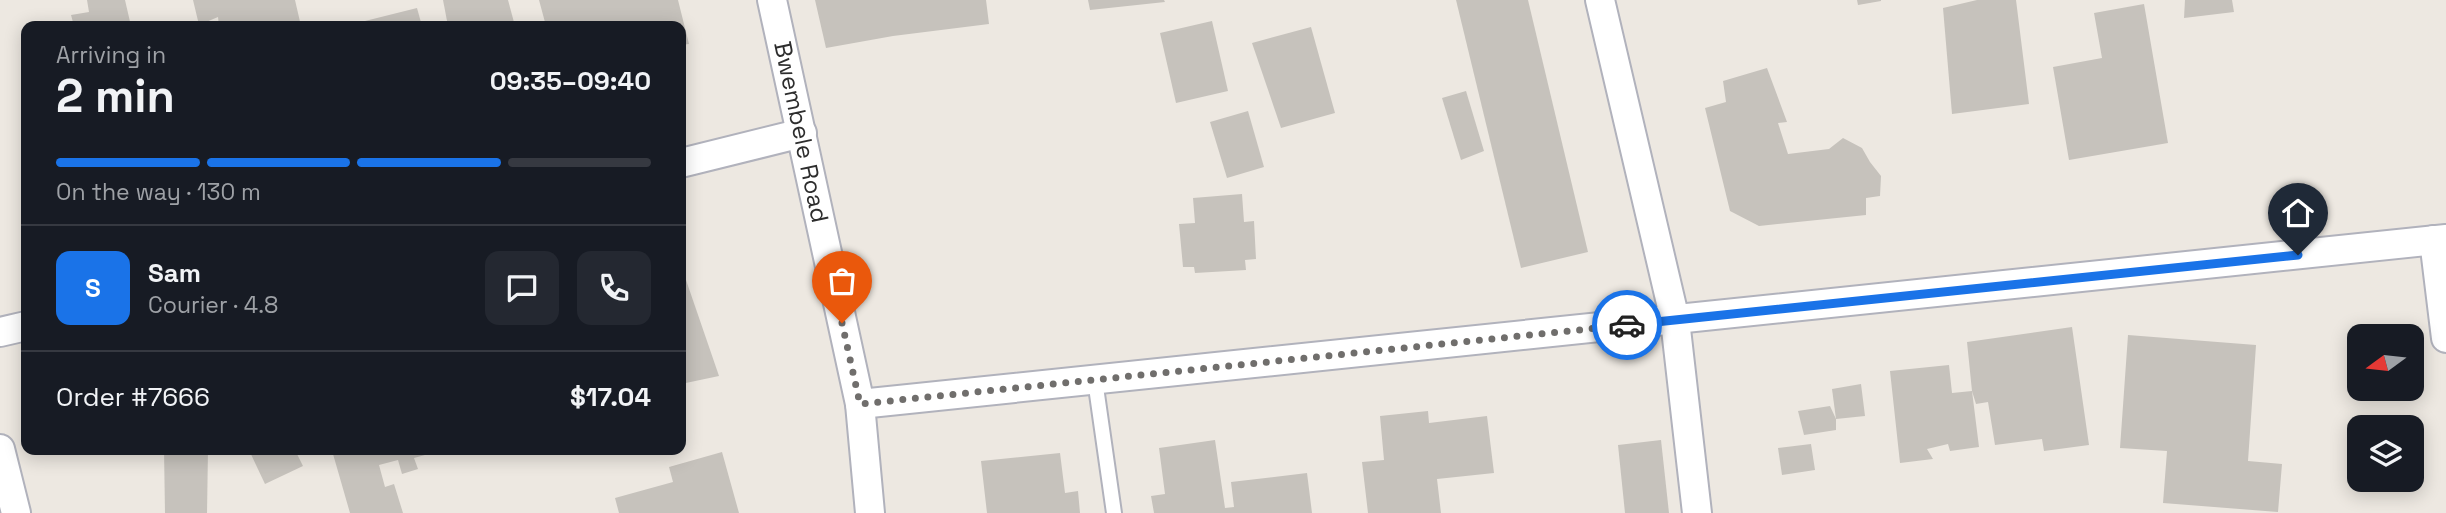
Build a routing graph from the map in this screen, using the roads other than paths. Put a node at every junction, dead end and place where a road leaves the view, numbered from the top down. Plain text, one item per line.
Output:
1 (772, 0) edge
2 (1600, 0) edge
3 (802, 133) junction
4 (686, 162) edge
5 (2440, 240) edge
6 (1675, 320) junction
7 (21, 327) edge
8 (0, 332) edge
9 (2446, 338) edge
10 (1095, 380) junction
11 (860, 404) junction
12 (0, 449) edge
13 (16, 513) edge
14 (870, 513) edge
15 (1114, 513) edge
16 (1697, 513) edge

1 - 3 street, Bwembele Road
2 - 6 street
3 - 4 street
3 - 11 street, Bwembele Road
5 - 6 street
5 - 9 street
6 - 10 street
6 - 16 street
7 - 8 street
10 - 11 street
10 - 15 lane
11 - 14 street, Bwembele Road
12 - 13 street

